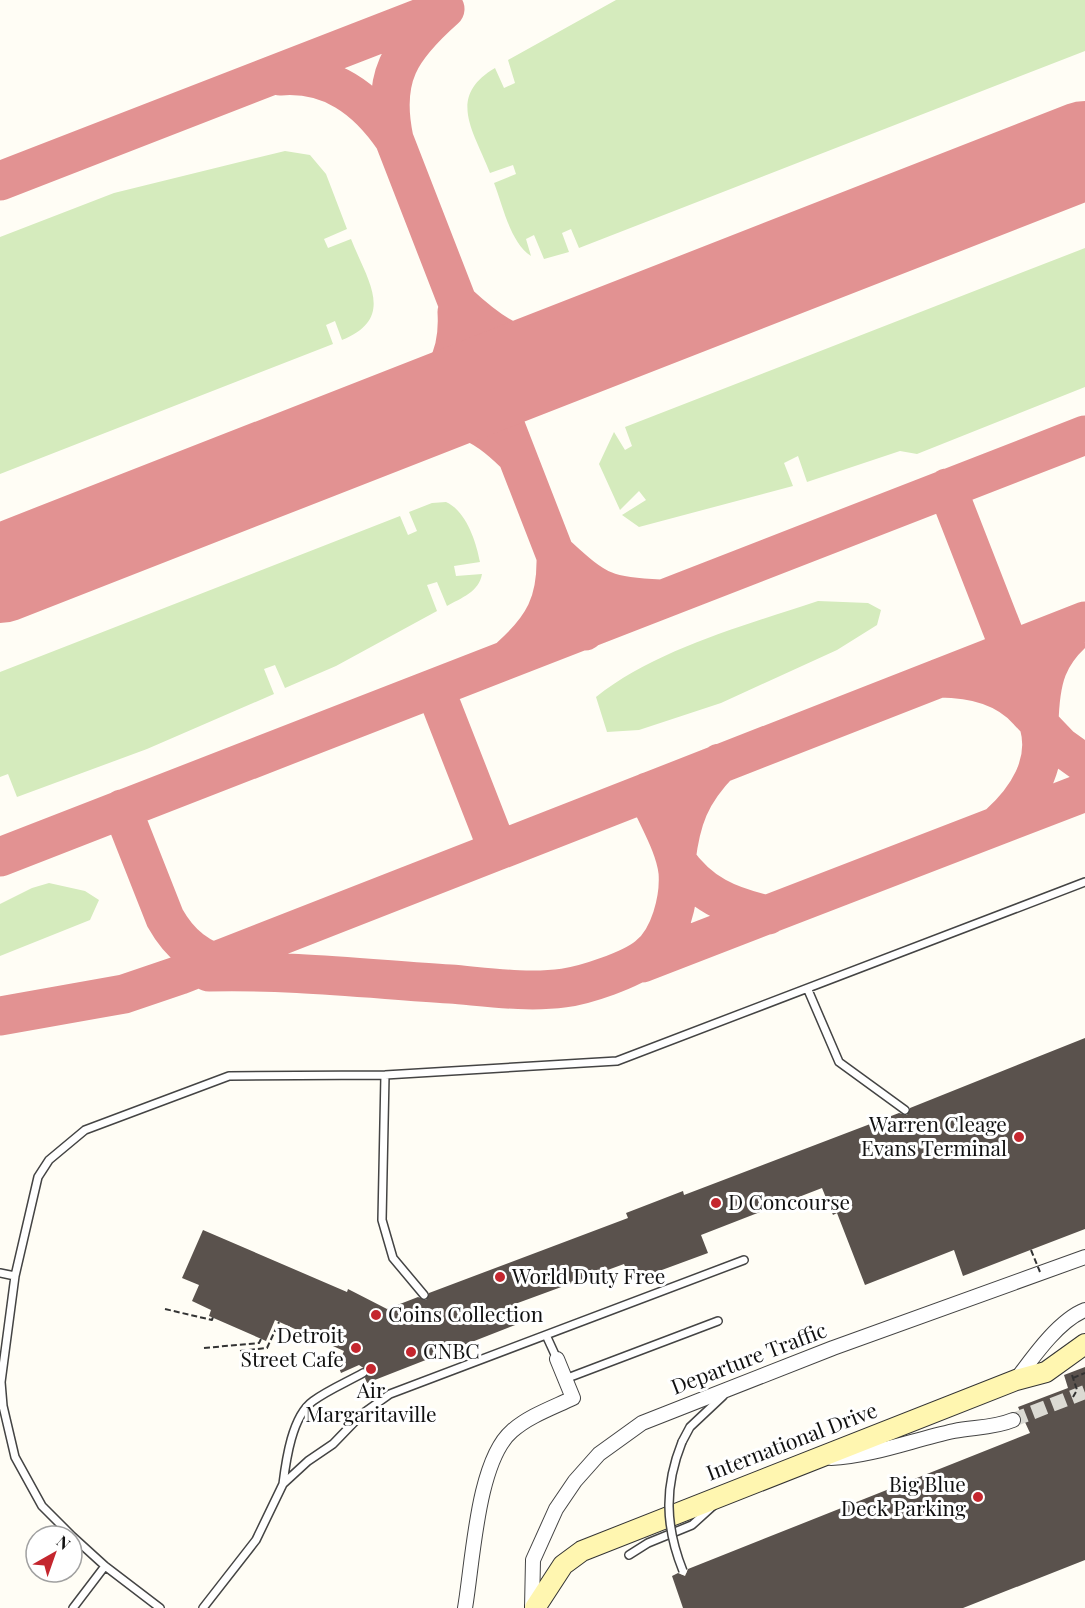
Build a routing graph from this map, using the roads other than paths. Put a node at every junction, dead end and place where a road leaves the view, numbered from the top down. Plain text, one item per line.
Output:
1 (1085, 882) edge
2 (808, 990) junction
3 (385, 1075) junction
4 (905, 1110) dead end
5 (1085, 1257) edge
6 (744, 1260) dead end
7 (0, 1274) edge
8 (15, 1276) junction
9 (424, 1294) dead end
10 (1085, 1310) edge
11 (718, 1321) dead end
12 (546, 1335) junction
13 (1085, 1344) edge
14 (558, 1359) joint
15 (363, 1373) dead end
16 (565, 1379) junction
17 (1016, 1380) junction
18 (729, 1390) junction
19 (1013, 1420) tunnel mouth
20 (815, 1459) junction
21 (284, 1484) junction
22 (729, 1492) junction
23 (60, 1524) edge
24 (84, 1547) edge
25 (629, 1555) dead end
26 (105, 1566) junction
27 (683, 1571) dead end
28 (74, 1608) edge
29 (160, 1608) edge
30 (203, 1608) edge
31 (465, 1608) edge
32 (534, 1608) edge

1 - 2 lane
2 - 3 lane
2 - 4 lane
3 - 8 lane
3 - 9 lane
5 - 18 street, Departure Traffic
6 - 12 lane
7 - 8 lane
8 - 23 lane
10 - 17 street
11 - 16 lane
12 - 14 lane
12 - 21 lane
13 - 17 street, International Drive
14 - 16 street
15 - 21 lane
16 - 31 street
17 - 20 street, International Drive
18 - 27 lane, bridge
18 - 32 street, Departure Traffic
19 - 20 street
20 - 22 street, International Drive
21 - 30 lane
22 - 25 lane
22 - 32 street, International Drive
24 - 26 lane
26 - 28 lane
26 - 29 lane

